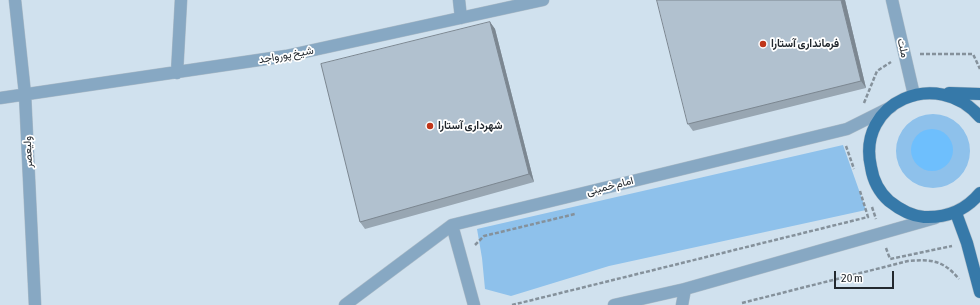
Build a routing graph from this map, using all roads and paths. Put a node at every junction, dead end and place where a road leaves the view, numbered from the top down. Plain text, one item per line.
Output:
1 (15, 0) edge
2 (182, 0) edge
3 (459, 0) edge
4 (543, 0) edge
5 (892, 0) edge
6 (461, 18) junction
7 (177, 72) junction
8 (937, 93) junction
9 (25, 94) junction
10 (980, 94) edge
11 (914, 95) junction
12 (0, 98) edge
13 (893, 105) junction
14 (980, 118) edge
15 (839, 148) dead end
16 (856, 174) dead end
17 (860, 189) dead end
18 (980, 193) edge
19 (577, 213) dead end
20 (956, 213) junction
21 (938, 217) junction
22 (452, 225) junction
23 (474, 248) dead end
24 (960, 280) dead end
25 (685, 289) junction
26 (980, 292) edge
27 (742, 303) dead end
28 (35, 305) edge
29 (345, 305) edge
30 (474, 305) edge
31 (512, 305) edge
32 (614, 305) edge
33 (682, 305) edge

1 - 9 street, ولیعصر
2 - 7 street
3 - 6 street
4 - 6 street, شیخ پورواجد
5 - 11 street, ملت
6 - 7 street, شیخ پورواجد
7 - 9 street, شیخ پورواجد
8 - 10 main road
8 - 11 main road
8 - 14 main road
9 - 12 street, شیخ پورواجد
9 - 28 street, ولیعصر
11 - 13 main road
13 - 21 main road
13 - 22 street, امام خمینی
15 - 16 path
17 - 31 path
18 - 20 main road
19 - 23 path
20 - 21 main road
20 - 26 main road
21 - 25 street
22 - 29 street, امام خمینی
22 - 30 street
24 - 27 path
25 - 32 street
25 - 33 street

